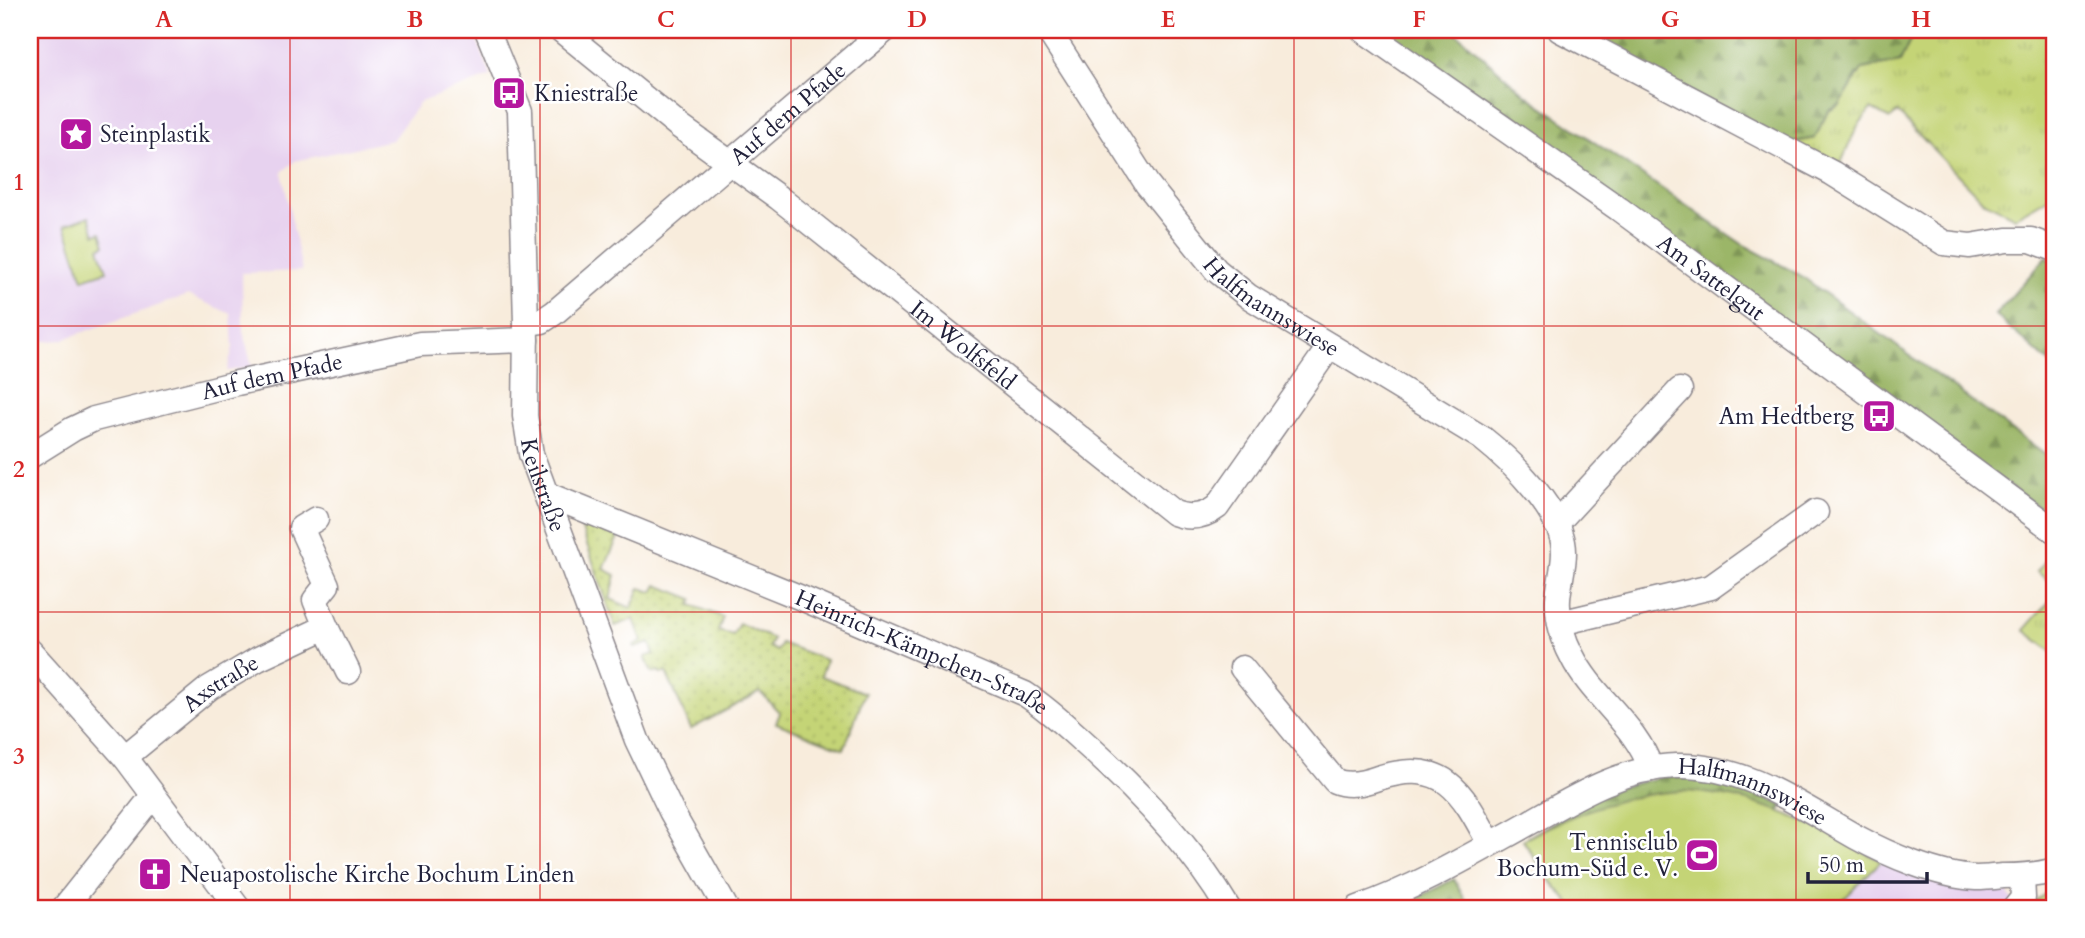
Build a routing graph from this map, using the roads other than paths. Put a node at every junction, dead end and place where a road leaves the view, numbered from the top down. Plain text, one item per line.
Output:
1 (487, 30) edge
2 (561, 30) edge
3 (885, 30) edge
4 (1048, 30) edge
5 (1363, 30) edge
6 (1560, 30) edge
7 (730, 164) junction
8 (2055, 249) edge
9 (526, 332) junction
10 (1329, 346) junction
11 (1679, 390) dead end
12 (30, 456) edge
13 (546, 494) junction
14 (1816, 512) dead end
15 (316, 519) dead end
16 (1556, 524) junction
17 (2055, 531) edge
18 (1560, 623) junction
19 (326, 627) junction
20 (30, 651) edge
21 (1242, 668) dead end
22 (348, 672) dead end
23 (125, 757) junction
24 (1651, 768) junction
25 (153, 796) junction
26 (1490, 844) junction
27 (2055, 870) edge
28 (2022, 876) junction
29 (64, 908) edge
30 (238, 908) edge
31 (726, 908) edge
32 (1228, 908) edge
33 (1358, 908) edge
34 (2015, 908) edge

1 - 9 street, Keilstraße
2 - 7 street, Im Wolfsfeld
3 - 7 street, Auf dem Pfade
4 - 10 street, Halfmannswiese
5 - 17 street, Am Sattelgut
6 - 8 street
7 - 9 street, Auf dem Pfade
7 - 10 street, Im Wolfsfeld
9 - 12 street, Auf dem Pfade
9 - 13 street, Keilstraße
10 - 16 street, Halfmannswiese
11 - 16 street
13 - 31 street, Keilstraße
13 - 32 street, Heinrich-Kämpchen-Straße
14 - 18 street
15 - 19 street
16 - 18 street, Halfmannswiese
18 - 24 street, Halfmannswiese
19 - 22 street
19 - 23 street, Axstraße
20 - 23 street
21 - 26 street
23 - 25 street
24 - 26 street
24 - 28 street, Halfmannswiese
25 - 29 street
25 - 30 street
26 - 33 street
27 - 28 street, Halfmannswiese
28 - 34 street

